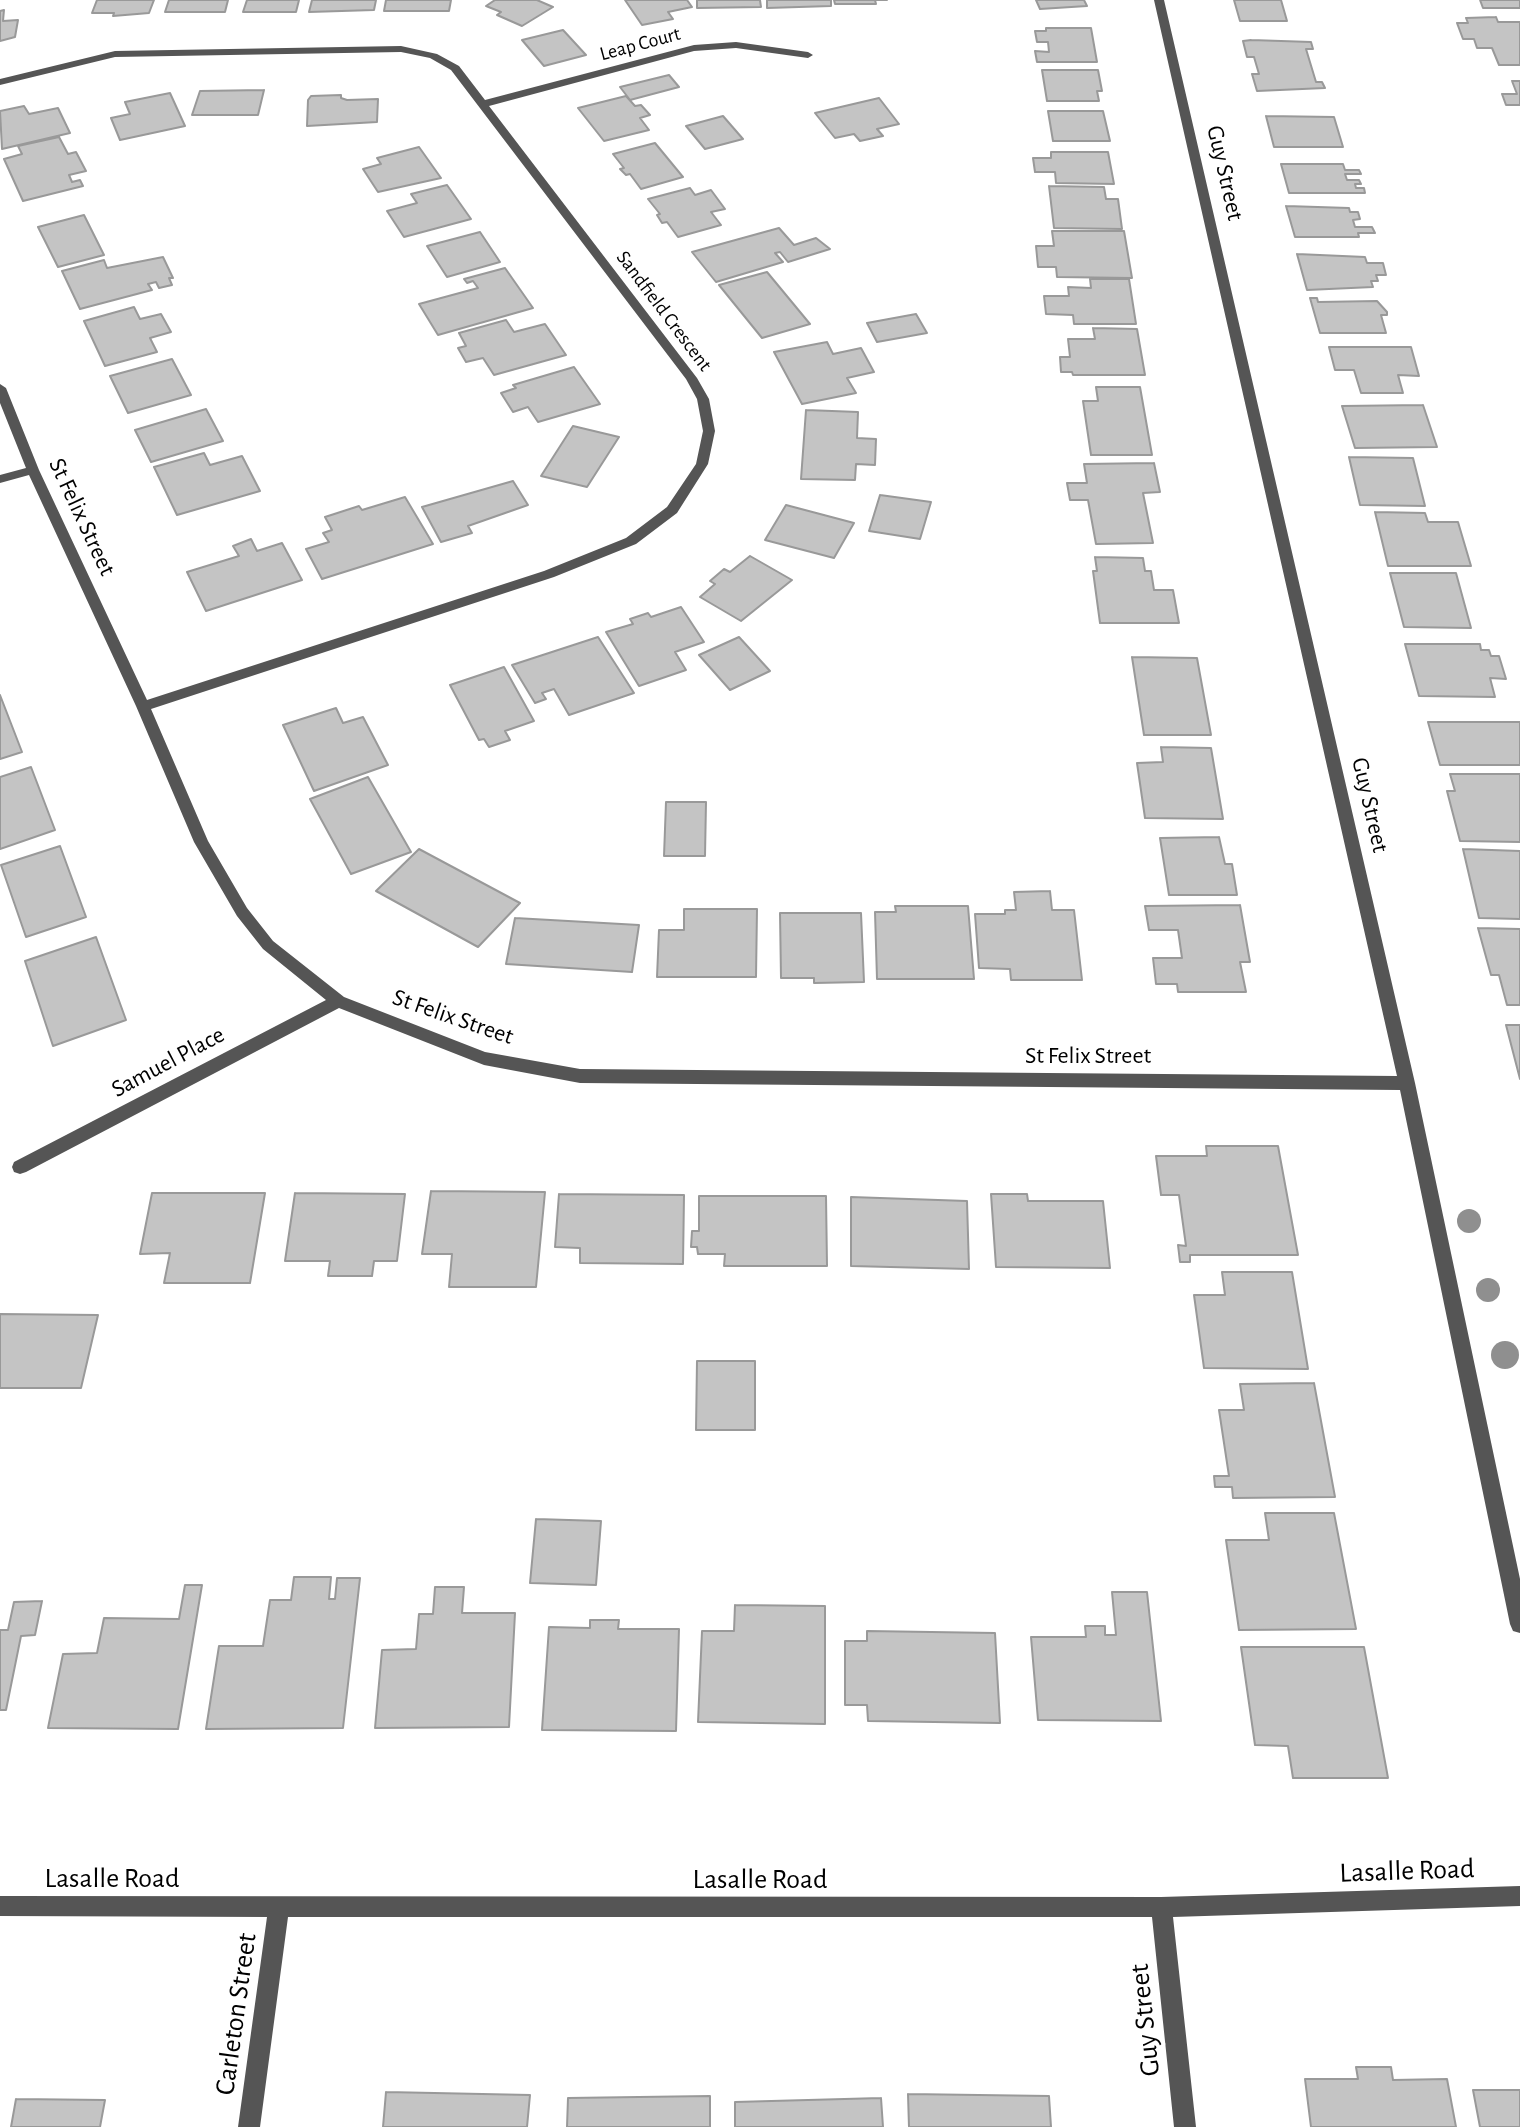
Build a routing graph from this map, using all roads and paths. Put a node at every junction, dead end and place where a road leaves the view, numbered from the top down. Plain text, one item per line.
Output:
1 (1159, 0) edge
2 (808, 55) dead end
3 (0, 82) edge
4 (483, 104) junction
5 (0, 388) edge
6 (33, 470) junction
7 (0, 479) edge
8 (143, 706) junction
9 (338, 1001) junction
10 (1407, 1083) junction
11 (20, 1167) dead end
12 (1520, 1624) edge
13 (1520, 1896) edge
14 (0, 1906) edge
15 (1161, 1907) junction
16 (279, 1908) junction
17 (249, 2127) edge
18 (1185, 2127) edge

1 - 10 street, Guy Street
2 - 4 street, Leap Court
3 - 4 street, Sandfield Crescent
4 - 8 street, Sandfield Crescent
5 - 6 street, St Felix Street
6 - 7 street
6 - 8 street, St Felix Street
8 - 9 street, St Felix Street
9 - 10 street, St Felix Street
9 - 11 street, Samuel Place
10 - 12 street, Guy Street
13 - 15 street, Lasalle Road
14 - 16 street, Lasalle Road
15 - 16 street, Lasalle Road
15 - 18 street, Guy Street
16 - 17 street, Carleton Street

